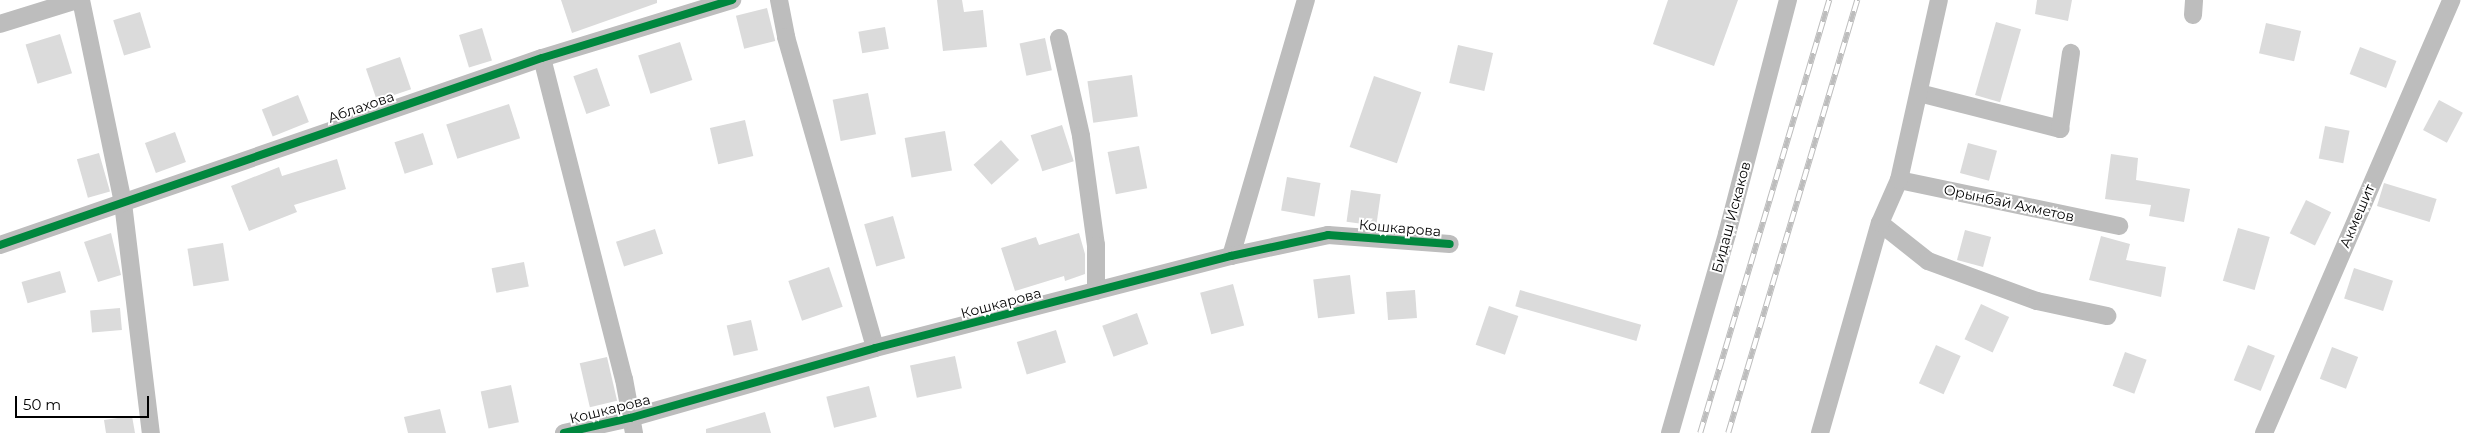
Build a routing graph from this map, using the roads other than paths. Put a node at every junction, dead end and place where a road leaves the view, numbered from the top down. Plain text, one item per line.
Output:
1 (79, 0) edge
2 (732, 0) edge
3 (779, 0) edge
4 (1306, 0) edge
5 (1788, 0) edge
6 (1939, 0) edge
7 (2450, 0) edge
8 (0, 24) edge
9 (1059, 38) dead end
10 (2071, 53) dead end
11 (542, 58) junction
12 (1919, 93) junction
13 (1899, 180) junction
14 (123, 203) junction
15 (1880, 223) junction
16 (2119, 226) dead end
17 (1450, 244) dead end
18 (0, 245) edge
19 (1231, 256) junction
20 (1096, 291) junction
21 (2106, 316) dead end
22 (875, 348) junction
23 (632, 426) edge
24 (151, 433) edge
25 (564, 433) edge
26 (1670, 433) edge
27 (1820, 433) edge
28 (2264, 433) edge

1 - 8 street
1 - 14 street
2 - 11 street, Аблахова
3 - 22 street
4 - 19 street
5 - 26 street, Бидаш Искаков
6 - 12 street
7 - 28 street, Акмешит
9 - 20 street
10 - 12 street
11 - 14 street, Аблахова
11 - 23 street
12 - 13 street
13 - 15 street
13 - 16 street, Орынбай Ахметов
14 - 18 street, Аблахова
14 - 24 street
15 - 21 street
15 - 27 street
17 - 19 street, Кошкарова
19 - 20 street, Кошкарова
20 - 22 street, Кошкарова
22 - 23 street, Кошкарова
23 - 25 street, Кошкарова

